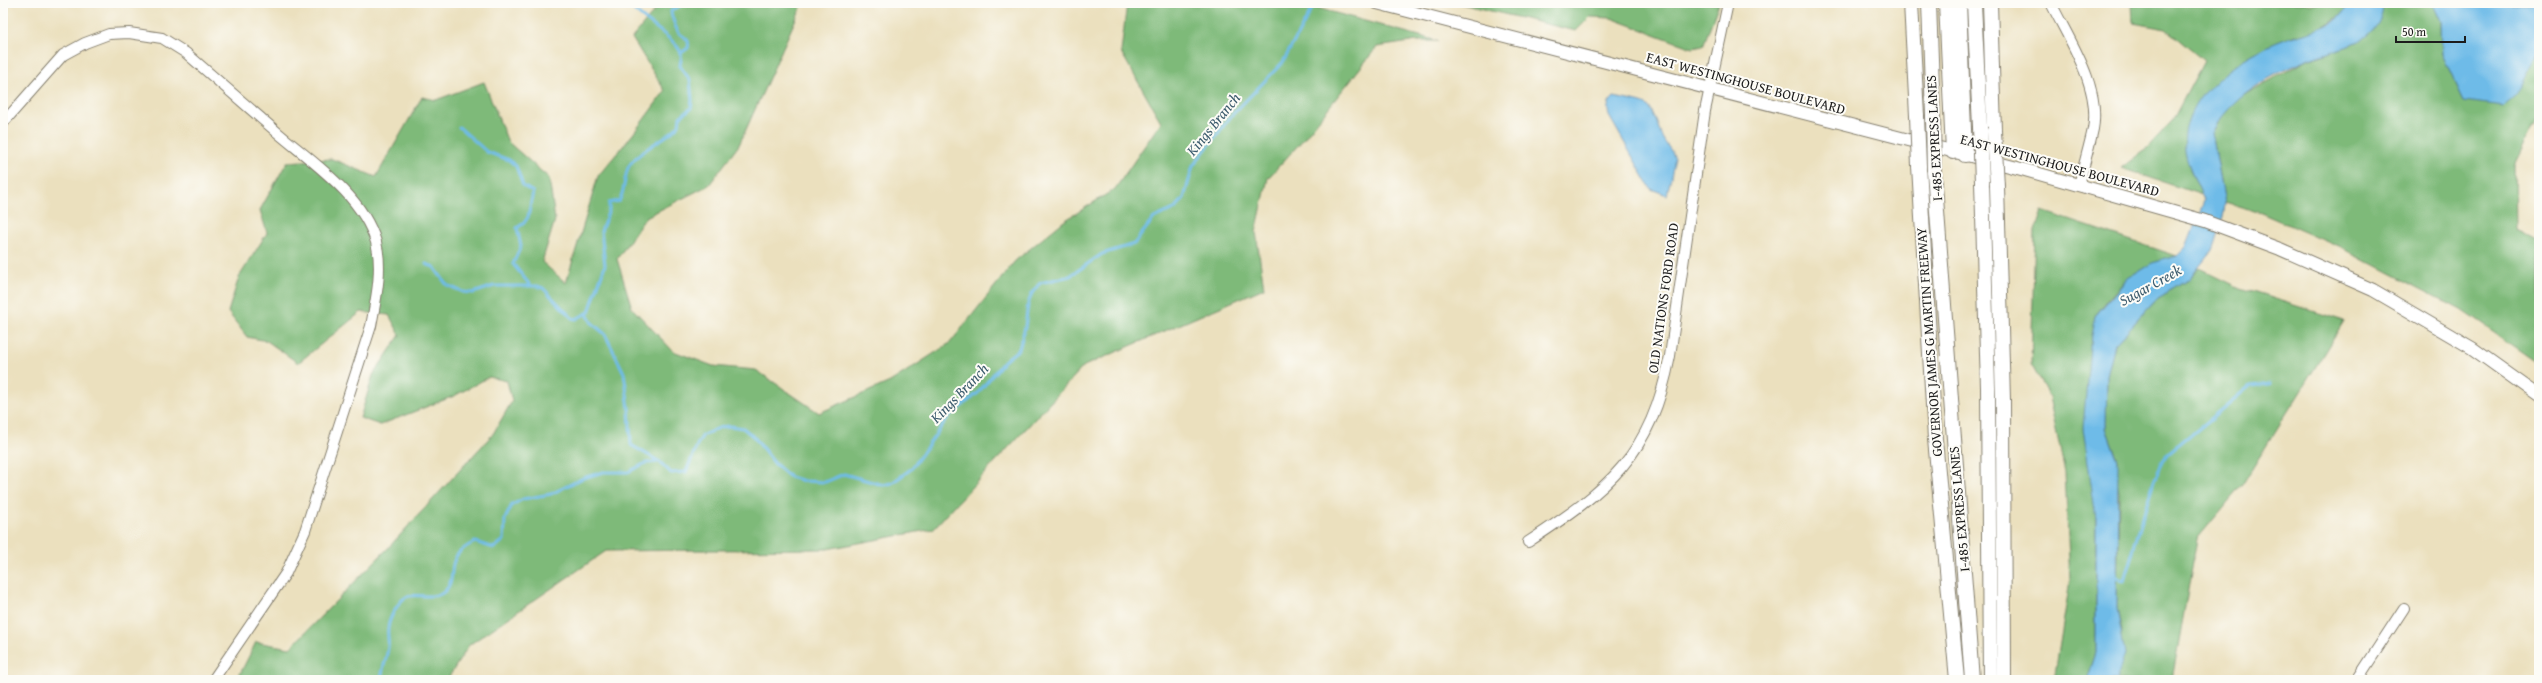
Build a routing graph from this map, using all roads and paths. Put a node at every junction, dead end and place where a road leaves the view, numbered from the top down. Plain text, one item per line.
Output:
1 (1377, 3) edge
2 (1728, 3) edge
3 (1911, 3) edge
4 (1929, 3) edge
5 (1946, 3) edge
6 (1959, 3) edge
7 (1974, 3) edge
8 (1990, 3) edge
9 (2051, 3) edge
10 (1709, 89) junction
11 (3, 123) edge
12 (1959, 154) junction
13 (2079, 186) junction
14 (1948, 375) junction
15 (2539, 396) edge
16 (1945, 541) junction
17 (1528, 542) dead end
18 (2404, 608) dead end
19 (214, 680) edge
20 (1957, 680) edge
21 (1972, 680) edge
22 (1990, 680) edge
23 (2004, 680) edge
24 (2357, 680) edge

1 - 10 main road, EAST WESTINGHOUSE BOULEVARD
2 - 10 street, OLD NATIONS FORD ROAD
3 - 16 highway, GOVERNOR JAMES G MARTIN FREEWAY, bridge
4 - 14 highway, I-485 EXPRESS LANES, bridge
5 - 12 highway
6 - 12 highway
7 - 22 highway, I-485 EXPRESS LANES, bridge
8 - 23 highway, bridge
9 - 13 street
10 - 12 main road, EAST WESTINGHOUSE BOULEVARD
10 - 17 street, OLD NATIONS FORD ROAD
11 - 19 street
12 - 13 main road, EAST WESTINGHOUSE BOULEVARD
13 - 15 main road, EAST WESTINGHOUSE BOULEVARD
14 - 16 highway
14 - 21 highway, I-485 EXPRESS LANES
16 - 20 highway, GOVERNOR JAMES G MARTIN FREEWAY
18 - 24 street

